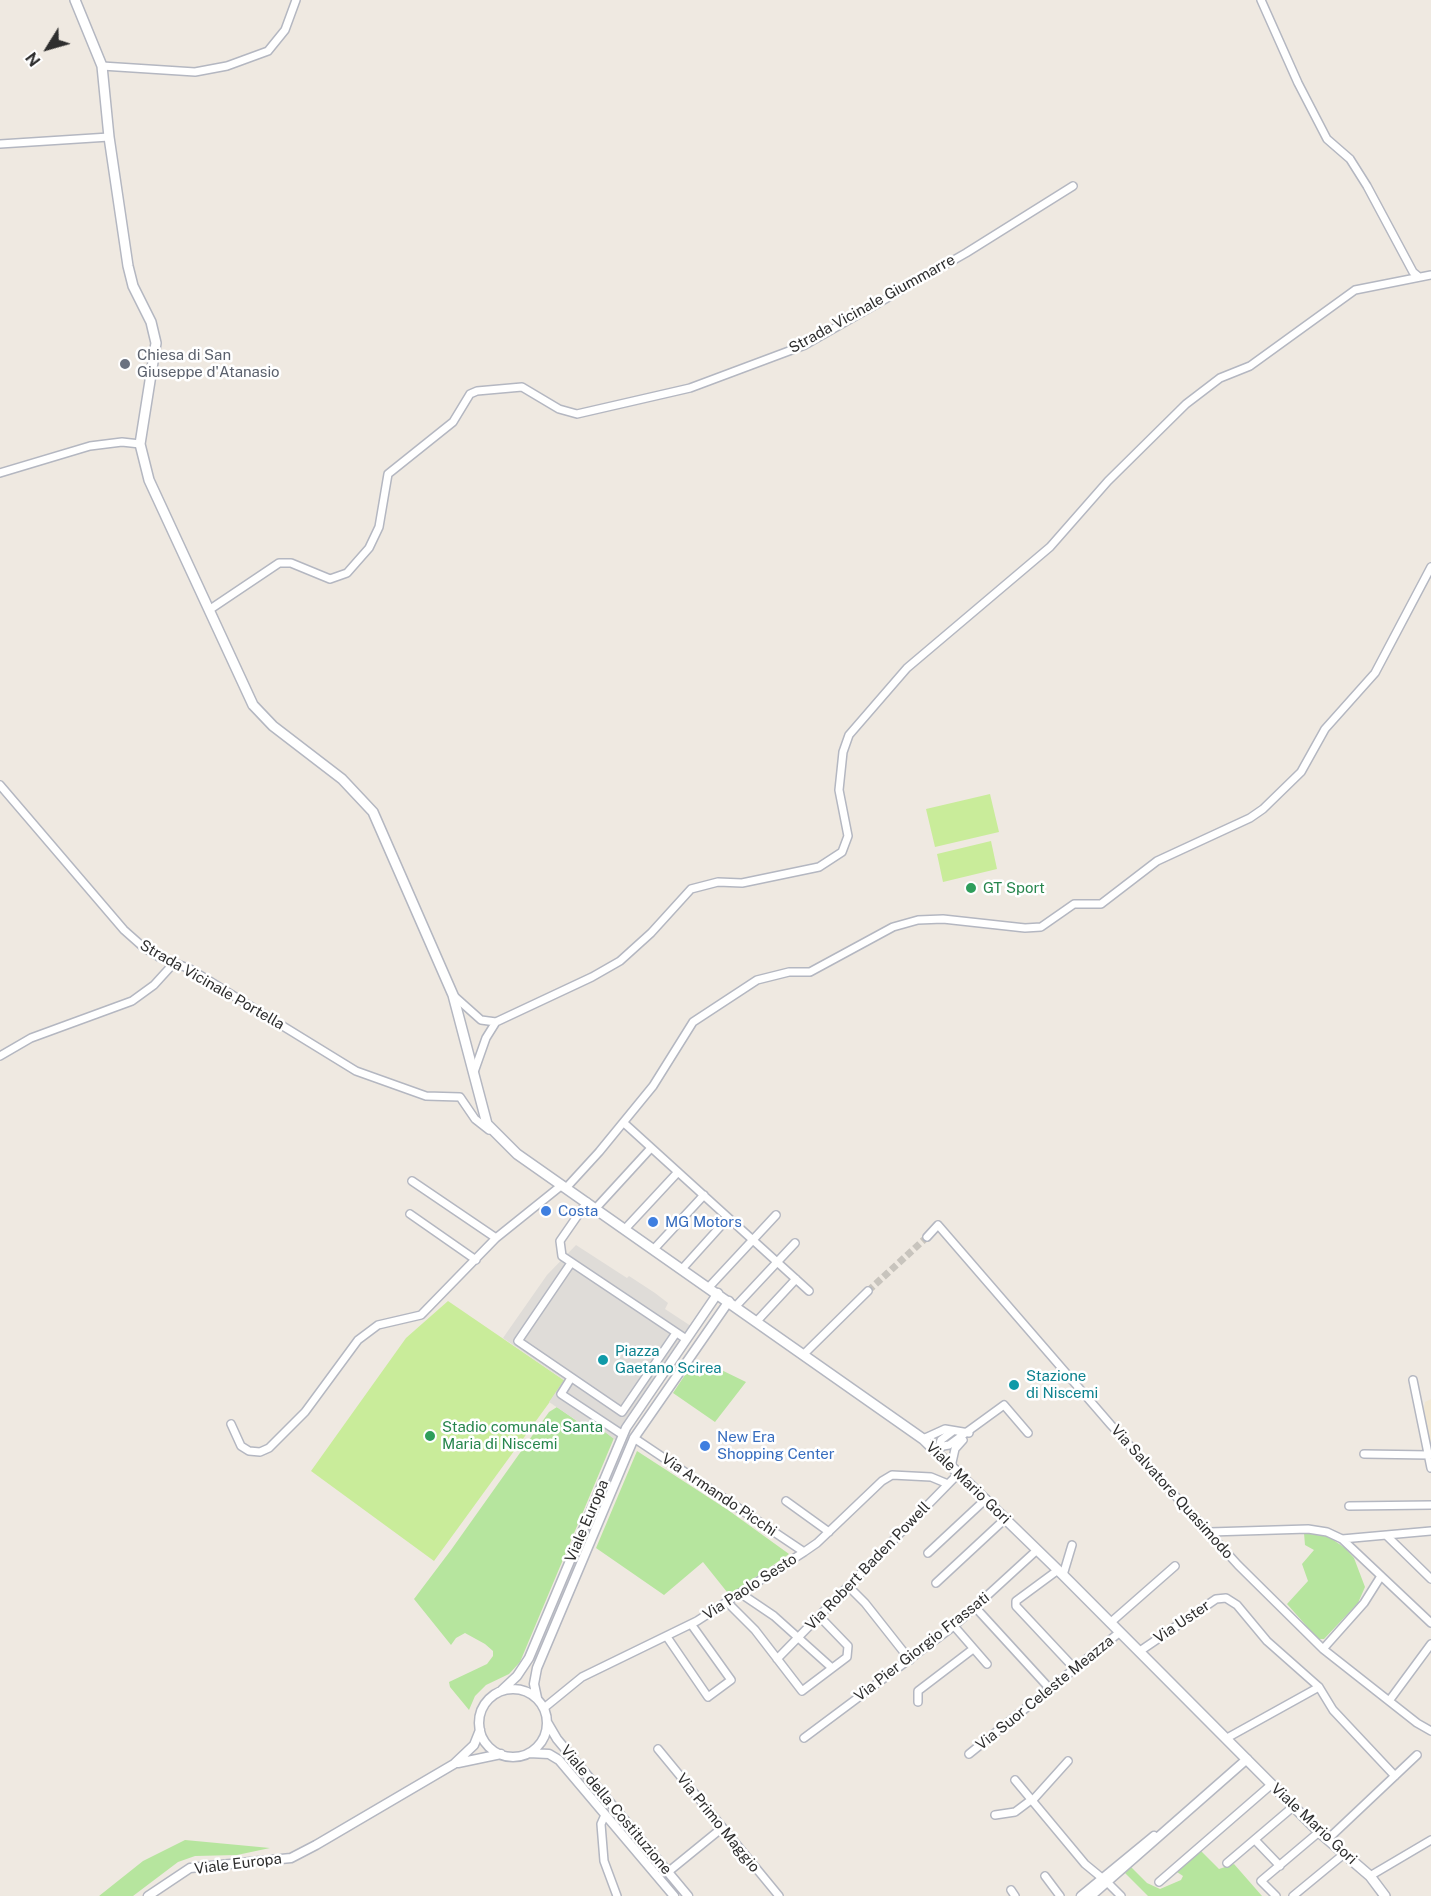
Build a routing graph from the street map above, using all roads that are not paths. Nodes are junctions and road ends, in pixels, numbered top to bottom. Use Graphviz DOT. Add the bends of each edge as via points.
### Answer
graph roads {
  1 [pos="75,0"];
  2 [pos="296,0"];
  3 [pos="1261,0"];
  4 [pos="102,66"];
  5 [pos="109,137"];
  6 [pos="0,144"];
  7 [pos="1073,186"];
  8 [pos="1425,276"];
  9 [pos="1431,283"];
  10 [pos="140,444"];
  11 [pos="0,473"];
  12 [pos="1431,567"];
  13 [pos="209,610"];
  14 [pos="0,785"];
  15 [pos="174,963"];
  16 [pos="453,995"];
  17 [pos="496,1022"];
  18 [pos="0,1056"];
  19 [pos="473,1074"];
  20 [pos="624,1123"];
  21 [pos="496,1136"];
  22 [pos="651,1148"];
  23 [pos="678,1172"];
  24 [pos="412,1181"];
  25 [pos="564,1186"];
  26 [pos="704,1195"];
  27 [pos="587,1203"];
  28 [pos="596,1208"];
  29 [pos="410,1214"];
  30 [pos="776,1215"];
  31 [pos="728,1218"];
  32 [pos="625,1229"];
  33 [pos="927,1237"];
  34 [pos="496,1238"];
  35 [pos="753,1240"];
  36 [pos="795,1243"];
  37 [pos="654,1249"];
  38 [pos="476,1260"];
  39 [pos="777,1262"];
  40 [pos="571,1263"];
  41 [pos="682,1269"];
  42 [pos="796,1280"];
  43 [pos="713,1290"];
  44 [pos="809,1291"];
  45 [pos="868,1291"];
  46 [pos="732,1304"];
  47 [pos="757,1321"];
  48 [pos="676,1333"];
  49 [pos="686,1339"];
  50 [pos="804,1354"];
  51 [pos="571,1378"];
  52 [pos="1413,1380"];
  53 [pos="231,1424"];
  54 [pos="953,1431"];
  55 [pos="969,1433"];
  56 [pos="1028,1433"];
  57 [pos="623,1435"];
  58 [pos="634,1438"];
  59 [pos="923,1438"];
  60 [pos="936,1450"];
  61 [pos="1364,1454"];
  62 [pos="1429,1455"];
  63 [pos="1431,1468"];
  64 [pos="955,1470"];
  65 [pos="948,1484"];
  66 [pos="986,1499"];
  67 [pos="786,1501"];
  68 [pos="1431,1505"];
  69 [pos="1348,1506"];
  70 [pos="1005,1519"];
  71 [pos="1431,1531"];
  72 [pos="829,1532"];
  73 [pos="1210,1532"];
  74 [pos="1387,1536"];
  75 [pos="1342,1539"];
  76 [pos="1072,1545"];
  77 [pos="1037,1550"];
  78 [pos="804,1552"];
  79 [pos="928,1553"];
  80 [pos="1175,1566"];
  81 [pos="1061,1572"];
  82 [pos="1381,1576"];
  83 [pos="1431,1579"];
  84 [pos="936,1583"];
  85 [pos="848,1586"];
  86 [pos="741,1593"];
  87 [pos="727,1602"];
  88 [pos="975,1607"];
  89 [pos="819,1616"];
  90 [pos="1110,1623"];
  91 [pos="1431,1623"];
  92 [pos="691,1624"];
  93 [pos="954,1626"];
  94 [pos="1120,1632"];
  95 [pos="667,1636"];
  96 [pos="798,1638"];
  97 [pos="1431,1644"];
  98 [pos="973,1649"];
  99 [pos="1323,1649"];
  100 [pos="1140,1651"];
  101 [pos="777,1659"];
  102 [pos="910,1660"];
  103 [pos="987,1664"];
  104 [pos="832,1668"];
  105 [pos="1075,1669"];
  106 [pos="1318,1687"];
  107 [pos="502,1690"];
  108 [pos="1051,1690"];
  109 [pos="537,1698"];
  110 [pos="1389,1701"];
  111 [pos="918,1702"];
  112 [pos="544,1708"];
  113 [pos="547,1722"];
  114 [pos="480,1730"];
  115 [pos="1431,1731"];
  116 [pos="804,1738"];
  117 [pos="1227,1738"];
  118 [pos="658,1749"];
  119 [pos="529,1753"];
  120 [pos="501,1754"];
  121 [pos="969,1754"];
  122 [pos="1417,1755"];
  123 [pos="1247,1759"];
  124 [pos="1068,1761"];
  125 [pos="454,1764"];
  126 [pos="1395,1776"];
  127 [pos="1015,1780"];
  128 [pos="1272,1784"];
  129 [pos="1032,1801"];
  130 [pos="1294,1806"];
  131 [pos="605,1815"];
  132 [pos="995,1815"];
  133 [pos="722,1828"];
  134 [pos="1319,1832"];
  135 [pos="1328,1839"];
  136 [pos="1255,1840"];
  137 [pos="1431,1840"];
  138 [pos="1344,1854"];
  139 [pos="1227,1863"];
  140 [pos="1280,1866"];
  141 [pos="669,1872"];
  142 [pos="1045,1876"];
  143 [pos="1370,1876"];
  144 [pos="1105,1880"];
  145 [pos="1159,1882"];
  146 [pos="148,1896"];
  147 [pos="617,1896"];
  148 [pos="674,1896"];
  149 [pos="688,1896"];
  150 [pos="778,1896"];
  151 [pos="1060,1896"];
  152 [pos="1081,1896"];
  153 [pos="1091,1896"];
  154 [pos="1121,1896"];
  155 [pos="1276,1896"];
  156 [pos="1293,1896"];
  157 [pos="1385,1896"];
  1 -- 4 [label="main road"];
  2 -- 4 [label="street" via="285,30 268,51 227,66 195,72"];
  3 -- 8 [label="street" via="1327,139 1350,159 1413,272"];
  4 -- 5 [label="main road"];
  5 -- 6 [label="street"];
  5 -- 10 [label="main road" via="128,266 156,343"];
  7 -- 13 [label="street, Strada Vicinale Giummarre" via="805,345 690,388 577,414 559,410 522,387 470,394 453,422 388,474 380,527 369,548 347,573 330,579 279,562"];
  8 -- 9 [label="street"];
  8 -- 17 [label="street" via="1355,290 1250,366 1220,378 1186,404 1108,481 1050,547 907,668 849,735 839,790 848,836 842,852 819,867 742,883 718,882 691,888 620,961"];
  10 -- 11 [label="street" via="90,446"];
  10 -- 13 [label="main road" via="149,480"];
  12 -- 20 [label="street" via="1375,673 1325,729 1301,772 1257,813 1157,861 1101,904 1074,904 1041,927 918,920 894,927 810,972 789,972 757,980 693,1022 653,1086"];
  13 -- 16 [label="main road" via="253,705 273,726 342,779 373,812"];
  14 -- 15 [label="street, Strada Vicinale Portella" via="124,930 142,946"];
  15 -- 18 [label="street" via="154,985 132,1000 31,1038"];
  15 -- 21 [label="street, Strada Vicinale Portella" via="190,969 356,1071 426,1096 460,1097 474,1119"];
  16 -- 17 [label="street" via="481,1020"];
  16 -- 19 [label="main road"];
  17 -- 19 [label="street"];
  19 -- 21 [label="main road" via="483,1116"];
  20 -- 22 [label="street"];
  20 -- 25 [label="street"];
  21 -- 25 [label="main road, Viale Mario Gori"];
  22 -- 23 [label="street"];
  22 -- 28 [label="street"];
  23 -- 26 [label="street"];
  23 -- 32 [label="street"];
  24 -- 34 [label="street"];
  25 -- 27 [label="main road, Viale Mario Gori"];
  25 -- 34 [label="street"];
  26 -- 31 [label="street"];
  26 -- 37 [label="street"];
  27 -- 28 [label="main road, Viale Mario Gori"];
  27 -- 40 [label="street" via="560,1241 562,1256"];
  28 -- 32 [label="main road, Viale Mario Gori"];
  29 -- 38 [label="street"];
  30 -- 35 [label="street"];
  31 -- 35 [label="street"];
  31 -- 41 [label="street"];
  32 -- 37 [label="main road, Viale Mario Gori"];
  33 -- 73 [label="street, Via Salvatore Quasimodo" via="938,1226"];
  34 -- 38 [label="street"];
  35 -- 39 [label="street"];
  35 -- 43 [label="street"];
  36 -- 39 [label="street"];
  37 -- 41 [label="main road, Viale Mario Gori"];
  38 -- 53 [label="street" via="421,1315 378,1325 358,1340 305,1412 269,1448 260,1452 241,1446"];
  39 -- 42 [label="street"];
  39 -- 46 [label="street"];
  40 -- 48 [label="street"];
  40 -- 51 [label="street" via="518,1341"];
  41 -- 43 [label="main road, Viale Mario Gori"];
  42 -- 44 [label="street"];
  42 -- 47 [label="street"];
  43 -- 46 [label="main road, Viale Mario Gori"];
  43 -- 49 [label="street, Viale Europa"];
  45 -- 50 [label="street"];
  46 -- 47 [label="main road, Viale Mario Gori"];
  46 -- 58 [label="street, Viale Europa"];
  47 -- 50 [label="main road, Viale Mario Gori"];
  48 -- 49 [label="street"];
  48 -- 51 [label="street" via="622,1412"];
  49 -- 57 [label="street, Viale Europa"];
  50 -- 59 [label="main road, Viale Mario Gori"];
  51 -- 57 [label="street" via="561,1394"];
  52 -- 62 [label="street"];
  54 -- 55 [label="street"];
  54 -- 59 [label="street" via="939,1431"];
  54 -- 60 [label="street" via="940,1440"];
  55 -- 56 [label="street" via="1004,1405"];
  55 -- 60 [label="street"];
  55 -- 64 [label="street" via="955,1449"];
  57 -- 107 [label="street, Viale Europa" via="529,1658 518,1676"];
  58 -- 78 [label="street, Via Armando Picchi"];
  58 -- 109 [label="street, Viale Europa" via="537,1668"];
  59 -- 60 [label="main road, Viale Mario Gori"];
  60 -- 64 [label="main road, Viale Mario Gori"];
  61 -- 62 [label="street"];
  62 -- 63 [label="street"];
  64 -- 65 [label="street, Via Robert Baden Powell"];
  64 -- 66 [label="main road, Viale Mario Gori"];
  65 -- 72 [label="street, Via Paolo Sesto" via="931,1477 892,1475"];
  65 -- 85 [label="street, Via Robert Baden Powell"];
  66 -- 70 [label="main road, Viale Mario Gori"];
  66 -- 79 [label="street"];
  67 -- 72 [label="street"];
  68 -- 69 [label="street"];
  70 -- 77 [label="main road, Viale Mario Gori"];
  70 -- 84 [label="street"];
  71 -- 74 [label="street"];
  72 -- 78 [label="street, Via Paolo Sesto"];
  73 -- 75 [label="street" via="1308,1529"];
  73 -- 99 [label="street, Via Salvatore Quasimodo"];
  74 -- 75 [label="street"];
  74 -- 83 [label="street"];
  75 -- 82 [label="street"];
  76 -- 81 [label="street"];
  77 -- 81 [label="main road, Viale Mario Gori"];
  77 -- 88 [label="street, Via Pier Giorgio Frassati"];
  78 -- 86 [label="street, Via Paolo Sesto"];
  80 -- 90 [label="street"];
  81 -- 90 [label="main road, Viale Mario Gori"];
  81 -- 105 [label="street" via="1016,1601 1016,1606"];
  82 -- 91 [label="street"];
  82 -- 99 [label="street" via="1364,1603"];
  85 -- 89 [label="street, Via Robert Baden Powell"];
  85 -- 102 [label="street"];
  86 -- 87 [label="street, Via Paolo Sesto"];
  86 -- 96 [label="street"];
  87 -- 92 [label="street, Via Paolo Sesto"];
  87 -- 101 [label="street"];
  88 -- 93 [label="street, Via Pier Giorgio Frassati"];
  88 -- 108 [label="street"];
  89 -- 96 [label="street, Via Robert Baden Powell"];
  89 -- 104 [label="street" via="848,1647 847,1657"];
  90 -- 94 [label="main road, Viale Mario Gori"];
  92 -- 95 [label="street, Via Paolo Sesto"];
  92 -- 95 [label="street" via="731,1680 708,1697"];
  93 -- 98 [label="street"];
  93 -- 102 [label="street, Via Pier Giorgio Frassati"];
  94 -- 100 [label="main road, Viale Mario Gori"];
  94 -- 105 [label="street, Via Suor Celeste Meazza"];
  95 -- 112 [label="street, Via Paolo Sesto" via="582,1677"];
  96 -- 101 [label="street, Via Robert Baden Powell"];
  96 -- 104 [label="street"];
  97 -- 110 [label="street"];
  98 -- 103 [label="street"];
  98 -- 111 [label="street" via="918,1691"];
  99 -- 110 [label="street, Via Salvatore Quasimodo"];
  100 -- 106 [label="street, Via Uster" via="1216,1599 1226,1598"];
  100 -- 117 [label="main road, Viale Mario Gori"];
  101 -- 104 [label="street" via="802,1691"];
  102 -- 116 [label="street, Via Pier Giorgio Frassati"];
  105 -- 108 [label="street, Via Suor Celeste Meazza"];
  106 -- 117 [label="street"];
  106 -- 126 [label="street" via="1333,1710"];
  107 -- 109 [label="street" via="521,1689"];
  107 -- 114 [label="street" via="486,1702 479,1720"];
  108 -- 121 [label="street, Via Suor Celeste Meazza"];
  109 -- 112 [label="street"];
  110 -- 115 [label="street, Via Salvatore Quasimodo"];
  112 -- 113 [label="street"];
  113 -- 119 [label="street" via="544,1736"];
  113 -- 141 [label="street, Viale della Costituzione"];
  114 -- 120 [label="street" via="485,1742"];
  114 -- 125 [label="street, Viale Europa" via="474,1745"];
  117 -- 123 [label="main road, Viale Mario Gori"];
  118 -- 133 [label="street, Via Primo Maggio"];
  119 -- 120 [label="street"];
  119 -- 131 [label="street, Viale della Costituzione" via="560,1760"];
  120 -- 125 [label="street, Viale Europa"];
  122 -- 126 [label="street"];
  123 -- 128 [label="main road, Viale Mario Gori"];
  123 -- 144 [label="street"];
  124 -- 129 [label="street"];
  125 -- 146 [label="street, Viale Europa" via="291,1858 190,1869"];
  126 -- 135 [label="street"];
  127 -- 129 [label="street"];
  128 -- 130 [label="main road, Viale Mario Gori"];
  128 -- 145 [label="street"];
  129 -- 132 [label="street" via="1015,1812"];
  129 -- 144 [label="street" via="1085,1864"];
  130 -- 134 [label="main road, Viale Mario Gori"];
  130 -- 136 [label="street"];
  131 -- 147 [label="street" via="601,1824 604,1861"];
  131 -- 148 [label="street, Viale della Costituzione"];
  133 -- 141 [label="street"];
  133 -- 150 [label="street, Via Primo Maggio"];
  134 -- 135 [label="main road, Viale Mario Gori"];
  134 -- 140 [label="street"];
  135 -- 138 [label="main road, Viale Mario Gori"];
  136 -- 139 [label="street"];
  136 -- 140 [label="street"];
  137 -- 143 [label="street"];
  138 -- 143 [label="main road, Viale Mario Gori"];
  138 -- 156 [label="street"];
  140 -- 155 [label="street" via="1261,1881"];
  141 -- 149 [label="street, Viale della Costituzione"];
  142 -- 151 [label="street"];
  143 -- 157 [label="main road, Viale Mario Gori"];
  144 -- 152 [label="street"];
  144 -- 153 [label="street"];
  144 -- 154 [label="street"];
}
